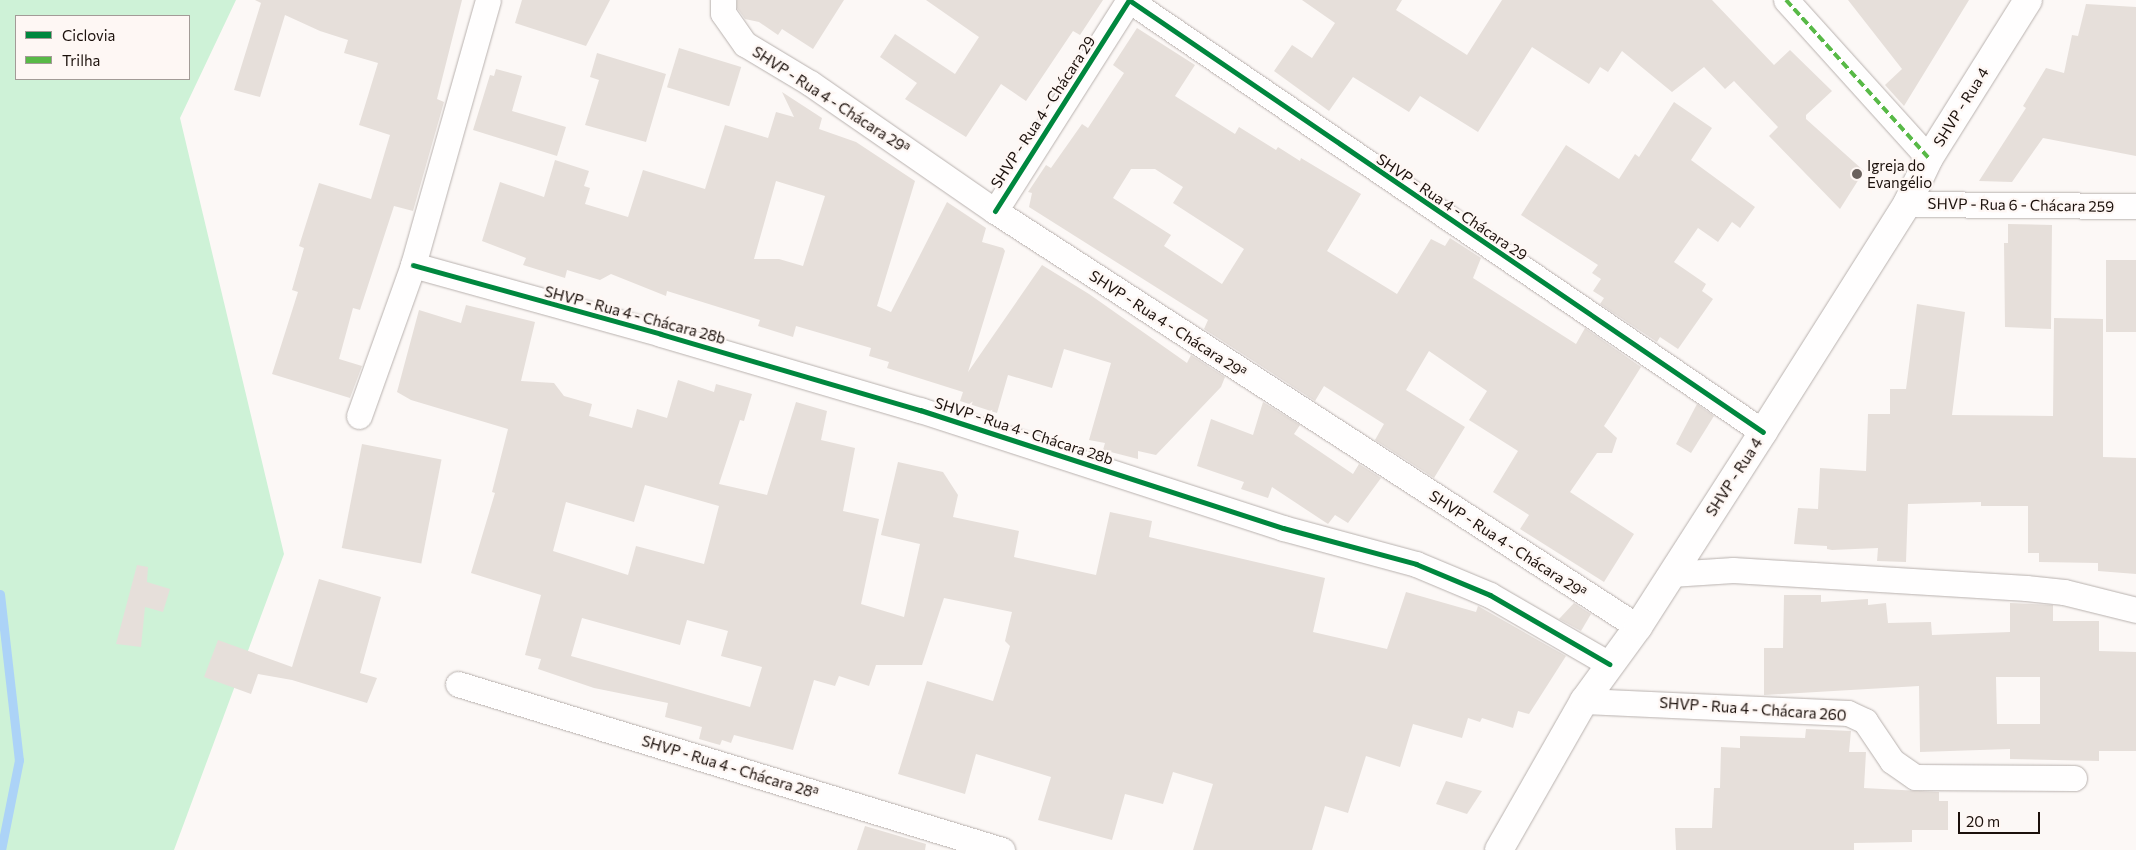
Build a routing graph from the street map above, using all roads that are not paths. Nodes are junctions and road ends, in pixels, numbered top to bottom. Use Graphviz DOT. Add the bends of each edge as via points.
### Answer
graph roads {
  1 [pos="488,0"];
  2 [pos="723,0"];
  3 [pos="1786,0"];
  4 [pos="2028,0"];
  5 [pos="1929,158"];
  6 [pos="1907,204"];
  7 [pos="2136,206"];
  8 [pos="995,211"];
  9 [pos="413,266"];
  10 [pos="359,416"];
  11 [pos="1763,432"];
  12 [pos="1671,574"];
  13 [pos="2136,610"];
  14 [pos="1638,627"];
  15 [pos="1609,664"];
  16 [pos="458,684"];
  17 [pos="1584,701"];
  18 [pos="2074,778"];
  19 [pos="1002,850"];
  20 [pos="1499,850"];
  1 -- 9 [label="street"];
  2 -- 8 [label="street, SHVP - Rua 4 - Chácara 29ª" via="728,22 745,44 810,84"];
  3 -- 5 [label="street"];
  4 -- 5 [label="street, SHVP - Rua 4"];
  5 -- 6 [label="street, SHVP - Rua 4"];
  6 -- 7 [label="street, SHVP - Rua 6 - Chácara 259"];
  6 -- 11 [label="street, SHVP - Rua 4"];
  8 -- 11 [label="street, SHVP - Rua 4 - Chácara 29" via="1129,0"];
  8 -- 14 [label="street, SHVP - Rua 4 - Chácara 29ª"];
  9 -- 10 [label="street"];
  9 -- 15 [label="street, SHVP - Rua 4 - Chácara 28b" via="901,404 1283,528 1416,564 1490,595"];
  11 -- 12 [label="street, SHVP - Rua 4"];
  12 -- 13 [label="street" via="1732,570 2026,588 2064,592"];
  12 -- 14 [label="street, SHVP - Rua 4"];
  14 -- 15 [label="street, SHVP - Rua 4"];
  15 -- 17 [label="street, SHVP - Rua 4"];
  16 -- 19 [label="street, SHVP - Rua 4 - Chácara 28ª"];
  17 -- 18 [label="street, SHVP - Rua 4 - Chácara 260" via="1848,713 1865,721 1892,761 1915,777"];
  17 -- 20 [label="street, SHVP - Rua 4"];
}
